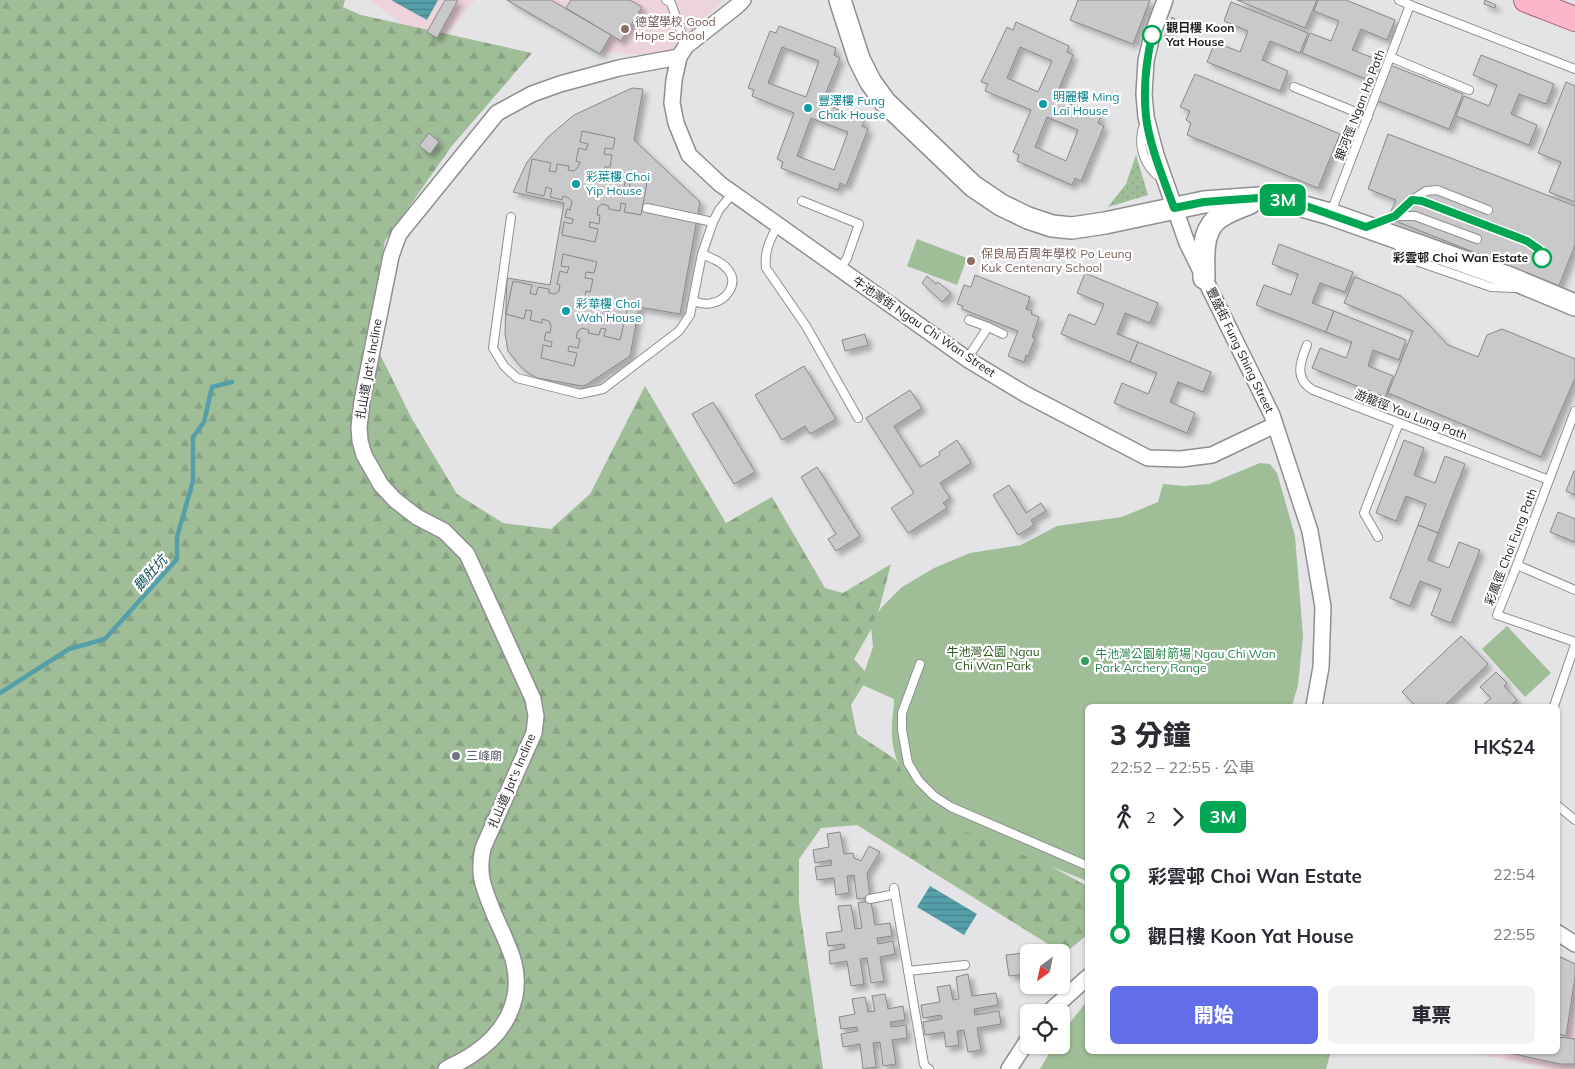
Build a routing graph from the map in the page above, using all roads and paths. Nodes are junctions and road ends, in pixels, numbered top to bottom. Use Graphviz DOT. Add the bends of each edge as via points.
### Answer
graph roads {
  1 [pos="666,0"];
  2 [pos="743,0"];
  3 [pos="840,0"];
  4 [pos="1165,0"];
  5 [pos="1399,0"];
  6 [pos="1526,0"];
  7 [pos="1410,5"];
  8 [pos="1575,19"];
  9 [pos="682,51"];
  10 [pos="1390,57"];
  11 [pos="1575,69"];
  12 [pos="1294,87"];
  13 [pos="1469,90"];
  14 [pos="1368,117"];
  15 [pos="732,194"];
  16 [pos="1259,198"];
  17 [pos="802,201"];
  18 [pos="647,208"];
  19 [pos="1174,208"];
  20 [pos="1488,210"];
  21 [pos="1330,214"];
  22 [pos="511,216"];
  23 [pos="713,222"];
  24 [pos="1483,224"];
  25 [pos="1380,225"];
  26 [pos="778,226"];
  27 [pos="1477,239"];
  28 [pos="702,254"];
  29 [pos="840,269"];
  30 [pos="1204,278"];
  31 [pos="1555,294"];
  32 [pos="693,301"];
  33 [pos="969,320"];
  34 [pos="988,327"];
  35 [pos="1003,334"];
  36 [pos="1307,345"];
  37 [pos="967,359"];
  38 [pos="1575,410"];
  39 [pos="858,418"];
  40 [pos="1398,423"];
  41 [pos="1275,425"];
  42 [pos="1549,480"];
  43 [pos="1378,537"];
  44 [pos="1518,565"];
  45 [pos="1575,590"];
  46 [pos="1575,643"];
  47 [pos="920,664"];
  48 [pos="1314,704"];
  49 [pos="1555,704"];
  50 [pos="1560,808"];
  51 [pos="1575,820"];
  52 [pos="1085,865"];
  53 [pos="870,899"];
  54 [pos="1560,934"];
  55 [pos="1575,944"];
  56 [pos="966,965"];
  57 [pos="908,971"];
  58 [pos="1085,980"];
  59 [pos="1058,1004"];
  60 [pos="1020,1052"];
  61 [pos="446,1069"];
  62 [pos="929,1069"];
  63 [pos="1009,1069"];
  1 -- 9 [label="lane" via="671,3"];
  2 -- 9 [label="street, 扎山道 Jat's Incline"];
  3 -- 19 [label="main road" via="859,59 885,102 973,186 1001,205 1052,226 1072,228"];
  4 -- 19 [label="street, 豐盛街 Fung Shing Street" via="1146,61 1144,94 1146,118"];
  5 -- 7 [label="lane"];
  6 -- 8 [label="main road"];
  7 -- 10 [label="lane, 銀河徑 Ngan Ho Path"];
  7 -- 11 [label="lane"];
  9 -- 15 [label="street, 牛池灣街 Ngau Chi Wan Street" via="672,103 676,123 689,155"];
  9 -- 61 [label="street, 扎山道 Jat's Incline" via="560,84 532,94 497,113 399,234 391,256 362,400 359,427 364,455 381,485 395,500 417,517 444,531 468,554 533,699 536,716 534,733 483,848 480,865 482,885 514,963 514,1004 489,1042"];
  10 -- 13 [label="lane"];
  10 -- 14 [label="lane, 銀河徑 Ngan Ho Path"];
  12 -- 14 [label="lane"];
  14 -- 21 [label="lane, 銀河徑 Ngan Ho Path"];
  15 -- 23 [label="lane"];
  15 -- 26 [label="street, 牛池灣街 Ngau Chi Wan Street"];
  16 -- 19 [label="main road"];
  16 -- 21 [label="main road" via="1280,200"];
  16 -- 30 [label="main road" via="1223,216 1209,229 1204,248"];
  17 -- 29 [label="lane" via="859,224"];
  18 -- 23 [label="lane"];
  19 -- 30 [label="street, 豐盛街 Fung Shing Street"];
  20 -- 24 [label="lane" via="1436,190 1426,191 1412,200"];
  21 -- 25 [label="main road"];
  22 -- 32 [label="lane" via="493,348 504,366 517,378 580,394 603,389 679,331 690,315"];
  23 -- 28 [label="lane"];
  25 -- 27 [label="lane" via="1406,215 1415,216"];
  25 -- 31 [label="main road"];
  26 -- 29 [label="street, 牛池灣街 Ngau Chi Wan Street"];
  26 -- 39 [label="lane" via="767,247 766,268 806,326"];
  28 -- 32 [label="lane"];
  28 -- 32 [label="lane" via="724,265 732,276 733,284 719,301 704,304"];
  29 -- 37 [label="street, 牛池灣街 Ngau Chi Wan Street"];
  30 -- 41 [label="street, 豐盛街 Fung Shing Street"];
  33 -- 34 [label="lane"];
  34 -- 35 [label="lane"];
  34 -- 37 [label="lane"];
  36 -- 40 [label="lane, 游龍徑 Yau Lung Path" via="1299,371 1310,388"];
  37 -- 41 [label="street, 牛池灣街 Ngau Chi Wan Street" via="1025,394 1148,458 1212,455"];
  38 -- 42 [label="lane, 彩鳳徑 Choi Fung Path"];
  40 -- 42 [label="lane, 游龍徑 Yau Lung Path"];
  40 -- 43 [label="lane" via="1364,513"];
  41 -- 48 [label="street, 豐盛街 Fung Shing Street" via="1310,531 1324,607 1321,667"];
  42 -- 44 [label="lane, 彩鳳徑 Choi Fung Path"];
  44 -- 45 [label="lane"];
  44 -- 46 [label="lane, 彩鳳徑 Choi Fung Path" via="1497,615"];
  46 -- 49 [label="lane, 彩鳳徑 Choi Fung Path"];
  47 -- 52 [label="lane" via="902,713 908,763 919,782 951,807"];
  50 -- 51 [label="lane"];
  53 -- 57 [label="lane" via="895,891"];
  54 -- 55 [label="street"];
  56 -- 57 [label="lane"];
  57 -- 62 [label="lane" via="924,1064"];
  58 -- 59 [label="street"];
  60 -- 63 [label="street"];
}
